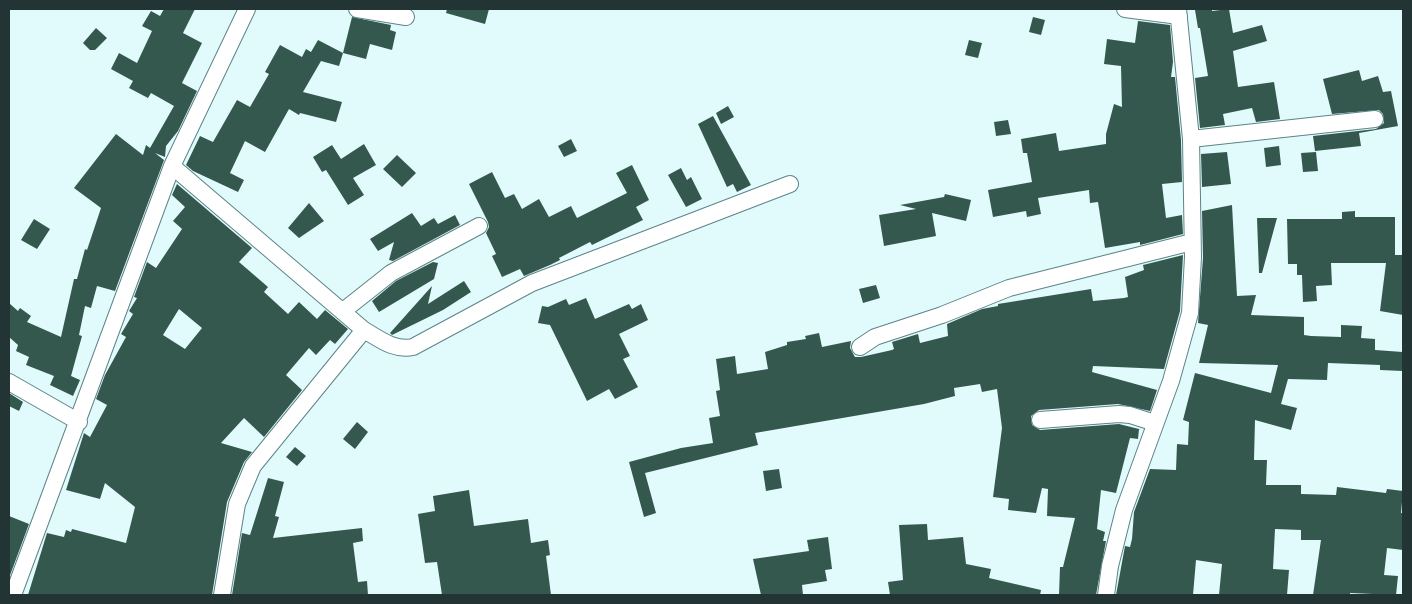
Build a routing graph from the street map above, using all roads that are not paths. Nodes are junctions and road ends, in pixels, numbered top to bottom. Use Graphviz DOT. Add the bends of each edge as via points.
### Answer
graph roads {
  1 [pos="247,9"];
  2 [pos="357,9"];
  3 [pos="1125,9"];
  4 [pos="1178,12"];
  5 [pos="406,17"];
  6 [pos="1375,119"];
  7 [pos="1191,139"];
  8 [pos="172,166"];
  9 [pos="790,184"];
  10 [pos="479,226"];
  11 [pos="1192,242"];
  12 [pos="343,311"];
  13 [pos="364,330"];
  14 [pos="860,347"];
  15 [pos="9,382"];
  16 [pos="1040,420"];
  17 [pos="79,422"];
  18 [pos="1155,423"];
  19 [pos="14,595"];
  20 [pos="222,595"];
  21 [pos="1106,595"];
  1 -- 8 [label="street"];
  2 -- 5 [label="street"];
  3 -- 4 [label="street"];
  4 -- 7 [label="street"];
  6 -- 7 [label="street"];
  7 -- 11 [label="street"];
  8 -- 12 [label="street"];
  8 -- 17 [label="street"];
  9 -- 13 [label="street" via="532,283 413,348 403,350 394,347"];
  10 -- 12 [label="street" via="391,273"];
  11 -- 14 [label="street" via="1009,288 875,337"];
  11 -- 18 [label="street" via="1192,285 1186,332 1172,381"];
  12 -- 13 [label="street"];
  13 -- 20 [label="street" via="253,466 237,504"];
  15 -- 17 [label="street"];
  16 -- 18 [label="street" via="1119,414"];
  17 -- 19 [label="street"];
  18 -- 21 [label="street" via="1124,510"];
}
